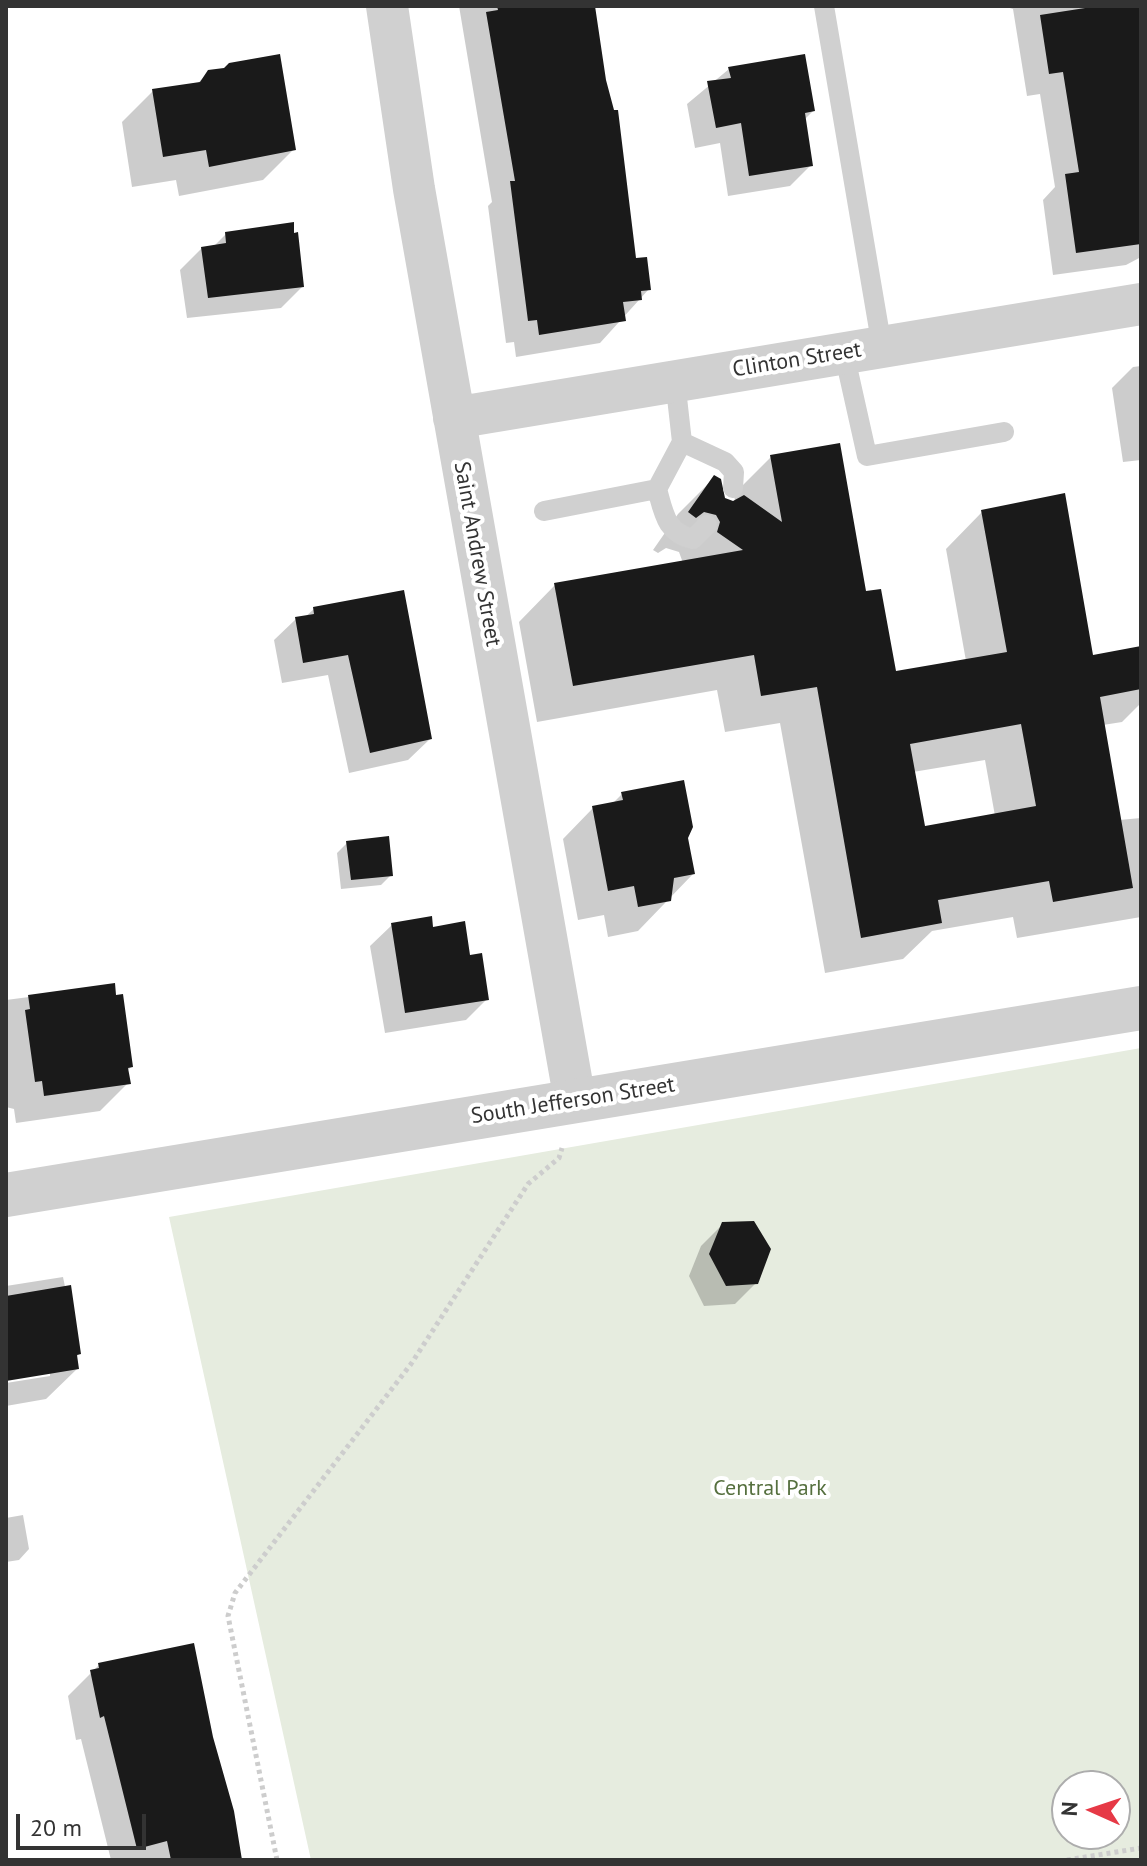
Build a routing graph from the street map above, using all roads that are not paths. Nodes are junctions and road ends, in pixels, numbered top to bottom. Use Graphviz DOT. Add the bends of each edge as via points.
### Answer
graph roads {
  1 [pos="387,6"];
  2 [pos="824,6"];
  3 [pos="1141,304"];
  4 [pos="863,350"];
  5 [pos="675,380"];
  6 [pos="454,418"];
  7 [pos="1004,432"];
  8 [pos="682,442"];
  9 [pos="733,488"];
  10 [pos="657,489"];
  11 [pos="544,511"];
  12 [pos="707,525"];
  13 [pos="1141,1008"];
  14 [pos="575,1101"];
  15 [pos="6,1195"];
  1 -- 6 [label="street, Saint Andrew Street"];
  2 -- 4 [label="lane"];
  3 -- 4 [label="street, Clinton Street"];
  4 -- 5 [label="street, Clinton Street"];
  4 -- 7 [label="lane" via="867,456"];
  5 -- 6 [label="street, Clinton Street"];
  5 -- 8 [label="lane"];
  6 -- 14 [label="street, Saint Andrew Street"];
  8 -- 9 [label="lane" via="725,462 734,472"];
  8 -- 10 [label="lane"];
  10 -- 11 [label="lane"];
  10 -- 12 [label="lane" via="667,525 678,536 693,539"];
  13 -- 14 [label="street, South Jefferson Street"];
  14 -- 15 [label="street, South Jefferson Street"];
}
